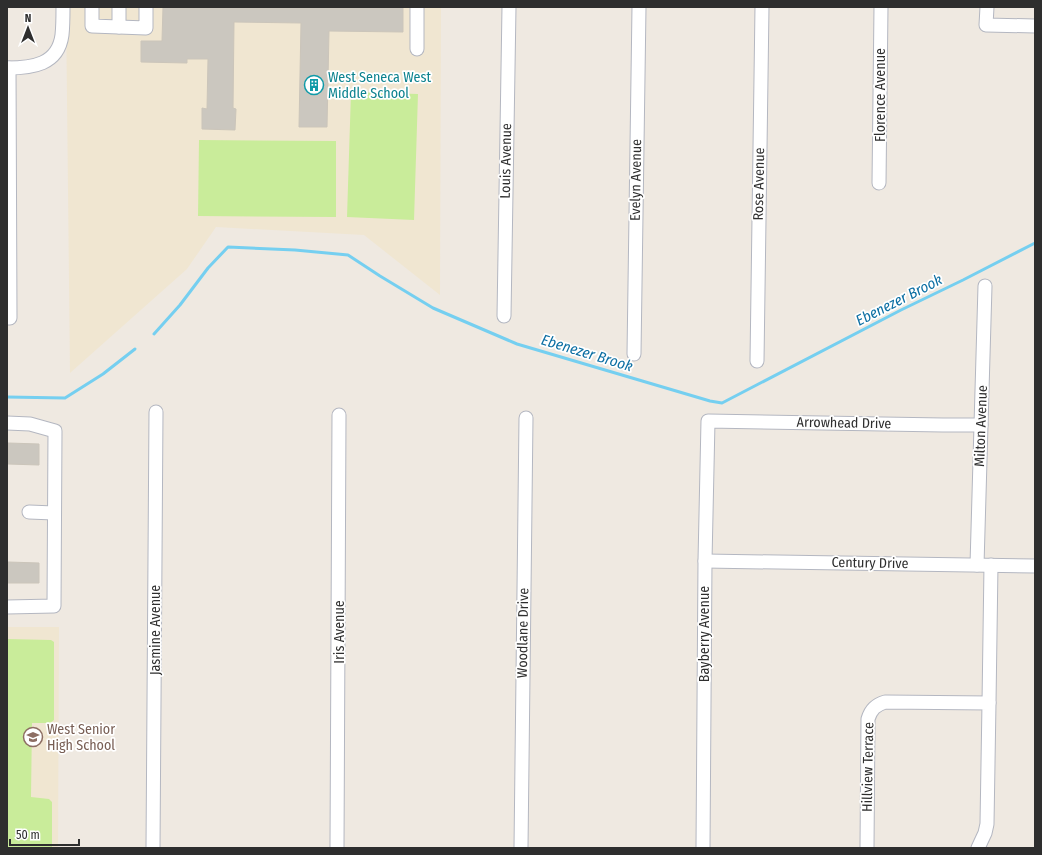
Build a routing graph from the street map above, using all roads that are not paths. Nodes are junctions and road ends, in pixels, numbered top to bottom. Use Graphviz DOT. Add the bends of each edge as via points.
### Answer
graph roads {
  1 [pos="63,7"];
  2 [pos="92,7"];
  3 [pos="119,7"];
  4 [pos="146,7"];
  5 [pos="417,7"];
  6 [pos="509,7"];
  7 [pos="639,7"];
  8 [pos="762,7"];
  9 [pos="881,7"];
  10 [pos="987,7"];
  11 [pos="1035,26"];
  12 [pos="119,27"];
  13 [pos="417,49"];
  14 [pos="8,68"];
  15 [pos="879,183"];
  16 [pos="8,192"];
  17 [pos="985,286"];
  18 [pos="504,316"];
  19 [pos="7,318"];
  20 [pos="634,354"];
  21 [pos="757,361"];
  22 [pos="156,412"];
  23 [pos="339,415"];
  24 [pos="526,418"];
  25 [pos="708,421"];
  26 [pos="7,423"];
  27 [pos="981,425"];
  28 [pos="29,512"];
  29 [pos="54,513"];
  30 [pos="705,561"];
  31 [pos="977,565"];
  32 [pos="991,565"];
  33 [pos="1035,566"];
  34 [pos="7,607"];
  35 [pos="989,703"];
  36 [pos="153,848"];
  37 [pos="337,848"];
  38 [pos="520,848"];
  39 [pos="703,848"];
  40 [pos="867,848"];
  41 [pos="978,848"];
  1 -- 14 [label="street" via="62,36 54,55 28,68"];
  2 -- 12 [label="street" via="92,26"];
  3 -- 12 [label="street"];
  4 -- 12 [label="street" via="146,28"];
  5 -- 13 [label="street"];
  6 -- 18 [label="street, Louis Avenue"];
  7 -- 20 [label="street, Evelyn Avenue"];
  8 -- 21 [label="street, Rose Avenue"];
  9 -- 15 [label="street, Florence Avenue"];
  10 -- 11 [label="street" via="986,25"];
  14 -- 16 [label="street"];
  16 -- 19 [label="street" via="10,318"];
  17 -- 27 [label="street, Milton Avenue"];
  22 -- 36 [label="street, Jasmine Avenue"];
  23 -- 37 [label="street, Iris Avenue"];
  24 -- 38 [label="street, Woodlane Drive"];
  25 -- 27 [label="street, Arrowhead Drive"];
  25 -- 30 [label="street, Bayberry Avenue"];
  26 -- 29 [label="street" via="30,424 55,431"];
  27 -- 31 [label="street, Milton Avenue"];
  28 -- 29 [label="street"];
  29 -- 34 [label="street" via="54,606"];
  30 -- 31 [label="street, Century Drive"];
  30 -- 39 [label="street, Bayberry Avenue"];
  31 -- 32 [label="street, Century Drive"];
  32 -- 33 [label="street, Century Drive"];
  32 -- 35 [label="street"];
  35 -- 40 [label="street, Hillview Terrace" via="885,702 874,708 868,719"];
  35 -- 41 [label="street" via="987,824"];
}
